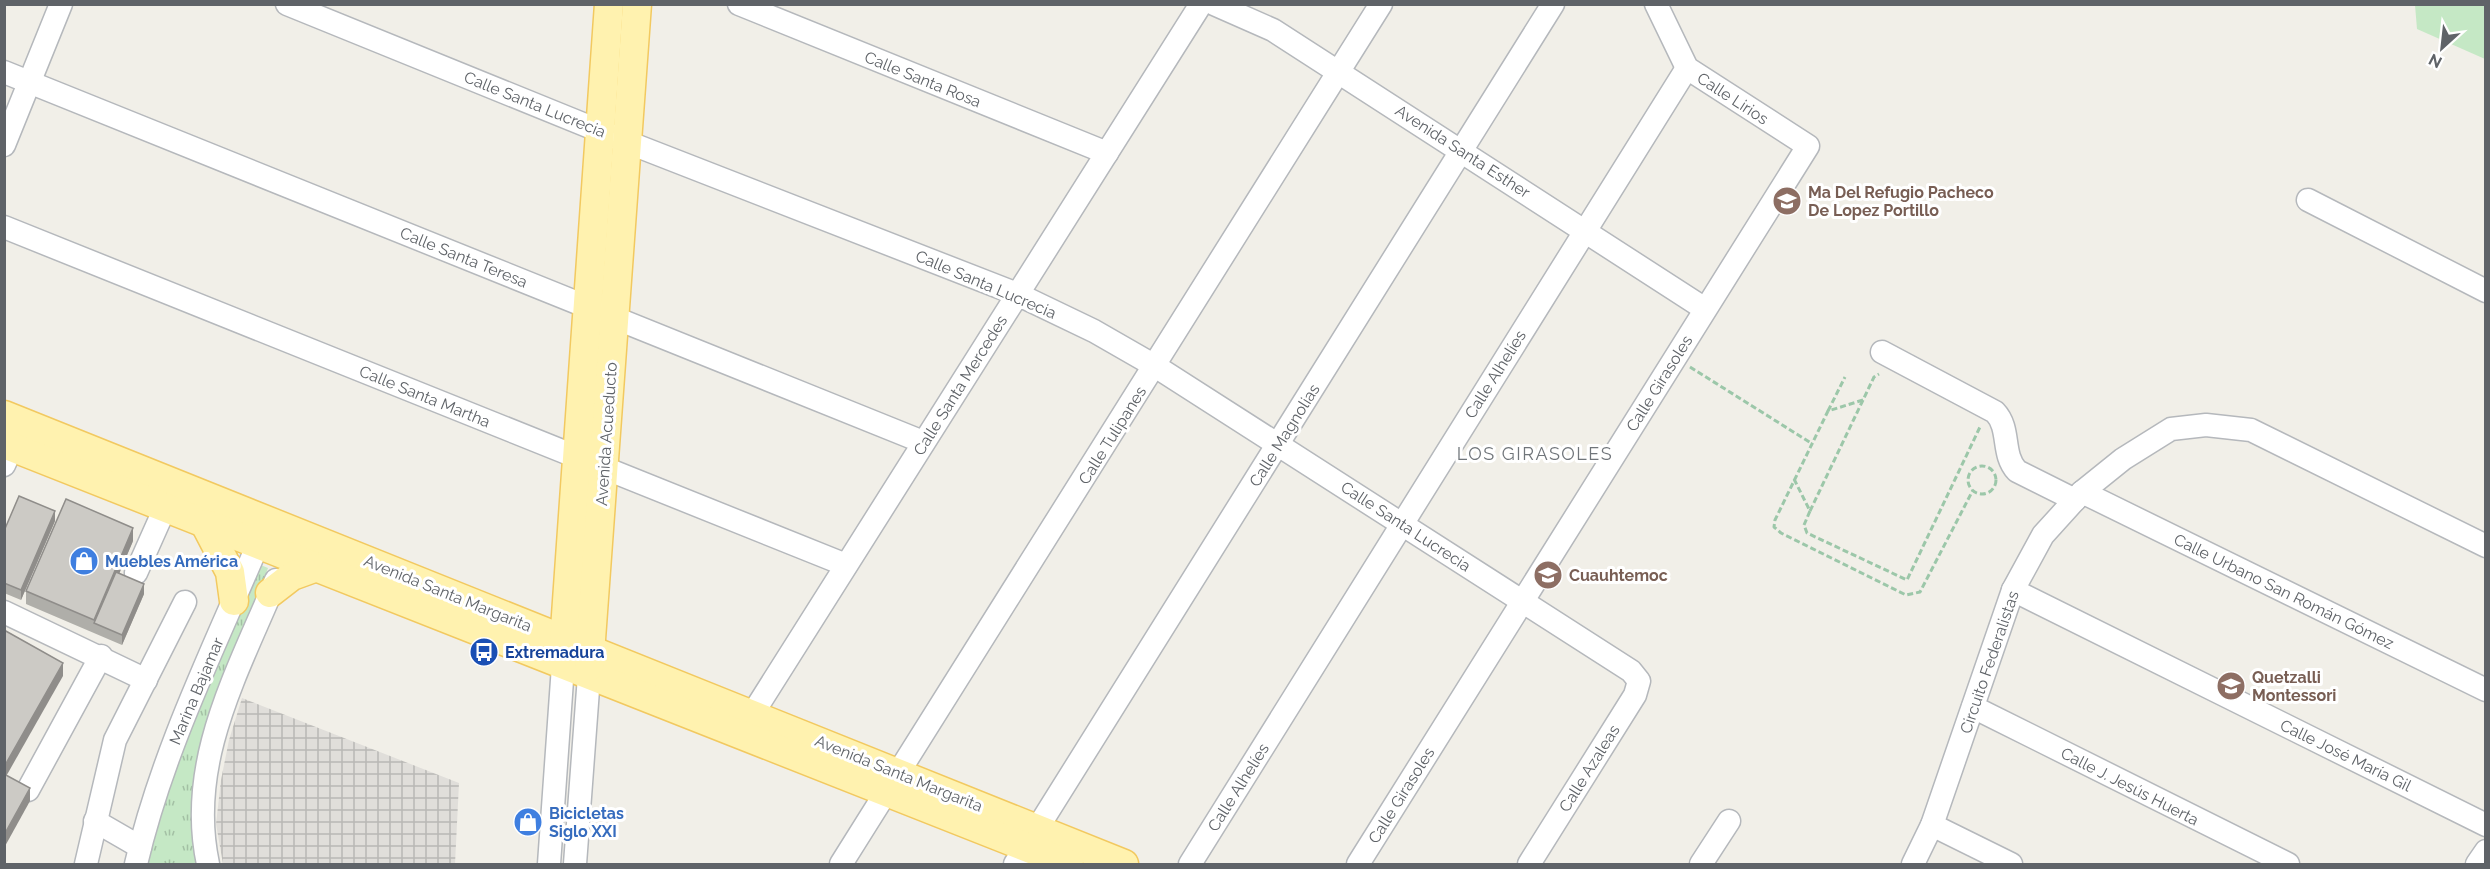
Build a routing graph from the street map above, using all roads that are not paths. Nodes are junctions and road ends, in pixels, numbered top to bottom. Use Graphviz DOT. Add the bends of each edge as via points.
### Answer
graph roads {
  1 [pos="61,4"];
  2 [pos="287,4"];
  3 [pos="609,4"];
  4 [pos="637,4"];
  5 [pos="739,4"];
  6 [pos="1200,4"];
  7 [pos="1214,4"];
  8 [pos="1381,4"];
  9 [pos="1553,4"];
  10 [pos="1656,4"];
  11 [pos="1688,68"];
  12 [pos="4,72"];
  13 [pos="1340,73"];
  14 [pos="30,82"];
  15 [pos="600,131"];
  16 [pos="627,142"];
  17 [pos="4,145"];
  18 [pos="1808,146"];
  19 [pos="1462,151"];
  20 [pos="1107,153"];
  21 [pos="2308,200"];
  22 [pos="4,227"];
  23 [pos="1585,229"];
  24 [pos="2486,291"];
  25 [pos="1017,294"];
  26 [pos="588,307"];
  27 [pos="1705,309"];
  28 [pos="614,318"];
  29 [pos="1882,364"];
  30 [pos="1155,366"];
  31 [pos="4,415"];
  32 [pos="923,442"];
  33 [pos="1278,444"];
  34 [pos="7,452"];
  35 [pos="577,458"];
  36 [pos="604,468"];
  37 [pos="2078,496"];
  38 [pos="165,508"];
  39 [pos="1402,523"];
  40 [pos="205,524"];
  41 [pos="263,533"];
  42 [pos="290,544"];
  43 [pos="2486,546"];
  44 [pos="846,565"];
  45 [pos="314,568"];
  46 [pos="136,573"];
  47 [pos="2013,590"];
  48 [pos="270,593"];
  49 [pos="234,600"];
  50 [pos="1523,600"];
  51 [pos="186,602"];
  52 [pos="4,612"];
  53 [pos="101,657"];
  54 [pos="577,658"];
  55 [pos="1631,671"];
  56 [pos="146,680"];
  57 [pos="2486,690"];
  58 [pos="1973,707"];
  59 [pos="746,725"];
  60 [pos="892,782"];
  61 [pos="28,790"];
  62 [pos="95,821"];
  63 [pos="1729,821"];
  64 [pos="1932,825"];
  65 [pos="2486,825"];
  66 [pos="140,847"];
  67 [pos="1026,847"];
  68 [pos="2486,851"];
  69 [pos="86,864"];
  70 [pos="208,864"];
  71 [pos="549,864"];
  72 [pos="575,864"];
  73 [pos="841,864"];
  74 [pos="1069,864"];
  75 [pos="1124,864"];
  76 [pos="1190,864"];
  77 [pos="1358,864"];
  78 [pos="1529,864"];
  79 [pos="1701,864"];
  80 [pos="1913,864"];
  81 [pos="2011,864"];
  82 [pos="2288,864"];
  83 [pos="2477,864"];
  1 -- 14 [label="street"];
  2 -- 15 [label="street, Calle Santa Lucrecia"];
  3 -- 15 [label="main road, Avenida Acueducto"];
  4 -- 16 [label="main road, Avenida Acueducto"];
  5 -- 20 [label="street, Calle Santa Rosa"];
  6 -- 20 [label="street, Calle Santa Mercedes"];
  7 -- 13 [label="street, Avenida Santa Esther" via="1273,30"];
  8 -- 13 [label="street, Calle Tulipanes"];
  9 -- 19 [label="street, Calle Magnolias"];
  10 -- 11 [label="street, Calle Lirios"];
  11 -- 18 [label="street, Calle Lirios"];
  11 -- 23 [label="street, Calle Alhelíes"];
  12 -- 14 [label="street, Calle Santa Teresa"];
  13 -- 19 [label="street, Avenida Santa Esther"];
  13 -- 30 [label="street, Calle Tulipanes"];
  14 -- 17 [label="street"];
  14 -- 26 [label="street, Calle Santa Teresa"];
  15 -- 16 [label="street, Calle Santa Lucrecia"];
  15 -- 26 [label="main road, Avenida Acueducto"];
  16 -- 25 [label="street, Calle Santa Lucrecia"];
  16 -- 28 [label="main road, Avenida Acueducto"];
  18 -- 27 [label="street, Calle Girasoles"];
  19 -- 23 [label="street, Avenida Santa Esther"];
  19 -- 33 [label="street, Calle Magnolias"];
  20 -- 25 [label="street, Calle Santa Mercedes"];
  21 -- 24 [label="street"];
  22 -- 35 [label="street, Calle Santa Martha"];
  23 -- 27 [label="street, Avenida Santa Esther"];
  23 -- 39 [label="street, Calle Alhelíes"];
  25 -- 30 [label="street, Calle Santa Lucrecia"];
  25 -- 32 [label="street, Calle Santa Mercedes"];
  26 -- 28 [label="street, Calle Santa Teresa"];
  26 -- 35 [label="main road, Avenida Acueducto"];
  27 -- 50 [label="street, Calle Girasoles"];
  28 -- 32 [label="street, Calle Santa Teresa"];
  28 -- 36 [label="main road, Avenida Acueducto"];
  29 -- 37 [label="street, Calle Urbano San Román Gómez" via="1995,412 2004,424 2012,465 2017,471"];
  30 -- 33 [label="street, Calle Santa Lucrecia"];
  30 -- 60 [label="street, Calle Tulipanes"];
  31 -- 41 [label="main road, Avenida Santa Margarita"];
  32 -- 44 [label="street, Calle Santa Mercedes"];
  33 -- 39 [label="street, Calle Santa Lucrecia"];
  33 -- 67 [label="street, Calle Magnolias"];
  34 -- 38 [label="main road, Avenida Santa Margarita"];
  35 -- 36 [label="street, Calle Santa Martha"];
  35 -- 54 [label="main road, Avenida Acueducto"];
  36 -- 44 [label="street, Calle Santa Martha"];
  36 -- 54 [label="main road, Avenida Acueducto"];
  37 -- 43 [label="street, Circuito Federalistas" via="2123,459 2170,429 2206,425 2251,430"];
  37 -- 47 [label="street, Circuito Federalistas" via="2043,535"];
  37 -- 57 [label="street, Calle Urbano San Román Gómez"];
  38 -- 40 [label="main road, Avenida Santa Margarita"];
  38 -- 46 [label="street"];
  39 -- 50 [label="street, Calle Santa Lucrecia"];
  39 -- 76 [label="street, Calle Alhelíes"];
  40 -- 41 [label="main road, Avenida Santa Margarita"];
  40 -- 49 [label="main road" via="230,572"];
  41 -- 42 [label="main road, Avenida Santa Margarita"];
  41 -- 49 [label="street, Marina Bajamar"];
  42 -- 45 [label="main road, Avenida Santa Margarita"];
  42 -- 48 [label="street, Marina Bajamar"];
  42 -- 54 [label="main road, Avenida Santa Margarita"];
  44 -- 59 [label="street, Calle Santa Mercedes"];
  45 -- 48 [label="main road" via="292,576"];
  45 -- 54 [label="main road, Avenida Santa Margarita"];
  47 -- 58 [label="street, Circuito Federalistas"];
  47 -- 65 [label="street, Calle José María Gil"];
  48 -- 70 [label="street, Marina Bajamar" via="207,754 202,807"];
  49 -- 66 [label="street, Marina Bajamar" via="177,732"];
  50 -- 55 [label="street, Calle Santa Lucrecia"];
  50 -- 77 [label="street, Calle Girasoles"];
  51 -- 56 [label="street"];
  52 -- 53 [label="street"];
  53 -- 56 [label="street"];
  53 -- 61 [label="street"];
  54 -- 59 [label="main road, Avenida Santa Margarita"];
  54 -- 71 [label="street, Avenida Acueducto"];
  54 -- 72 [label="street, Avenida Acueducto"];
  55 -- 78 [label="street, Calle Azaleas" via="1639,681 1635,695"];
  56 -- 62 [label="street" via="114,740"];
  58 -- 64 [label="street, Circuito Federalistas"];
  58 -- 82 [label="street, Calle J. Jesús Huerta"];
  59 -- 60 [label="main road, Avenida Santa Margarita"];
  60 -- 67 [label="main road, Avenida Santa Margarita"];
  60 -- 73 [label="street, Calle Tulipanes"];
  62 -- 66 [label="street" via="129,829"];
  62 -- 69 [label="street"];
  63 -- 79 [label="street"];
  64 -- 80 [label="street, Circuito Federalistas"];
  64 -- 81 [label="street"];
  67 -- 74 [label="main road, Avenida Santa Margarita"];
  67 -- 75 [label="main road, Avenida Santa Margarita"];
  68 -- 83 [label="street"];
}
